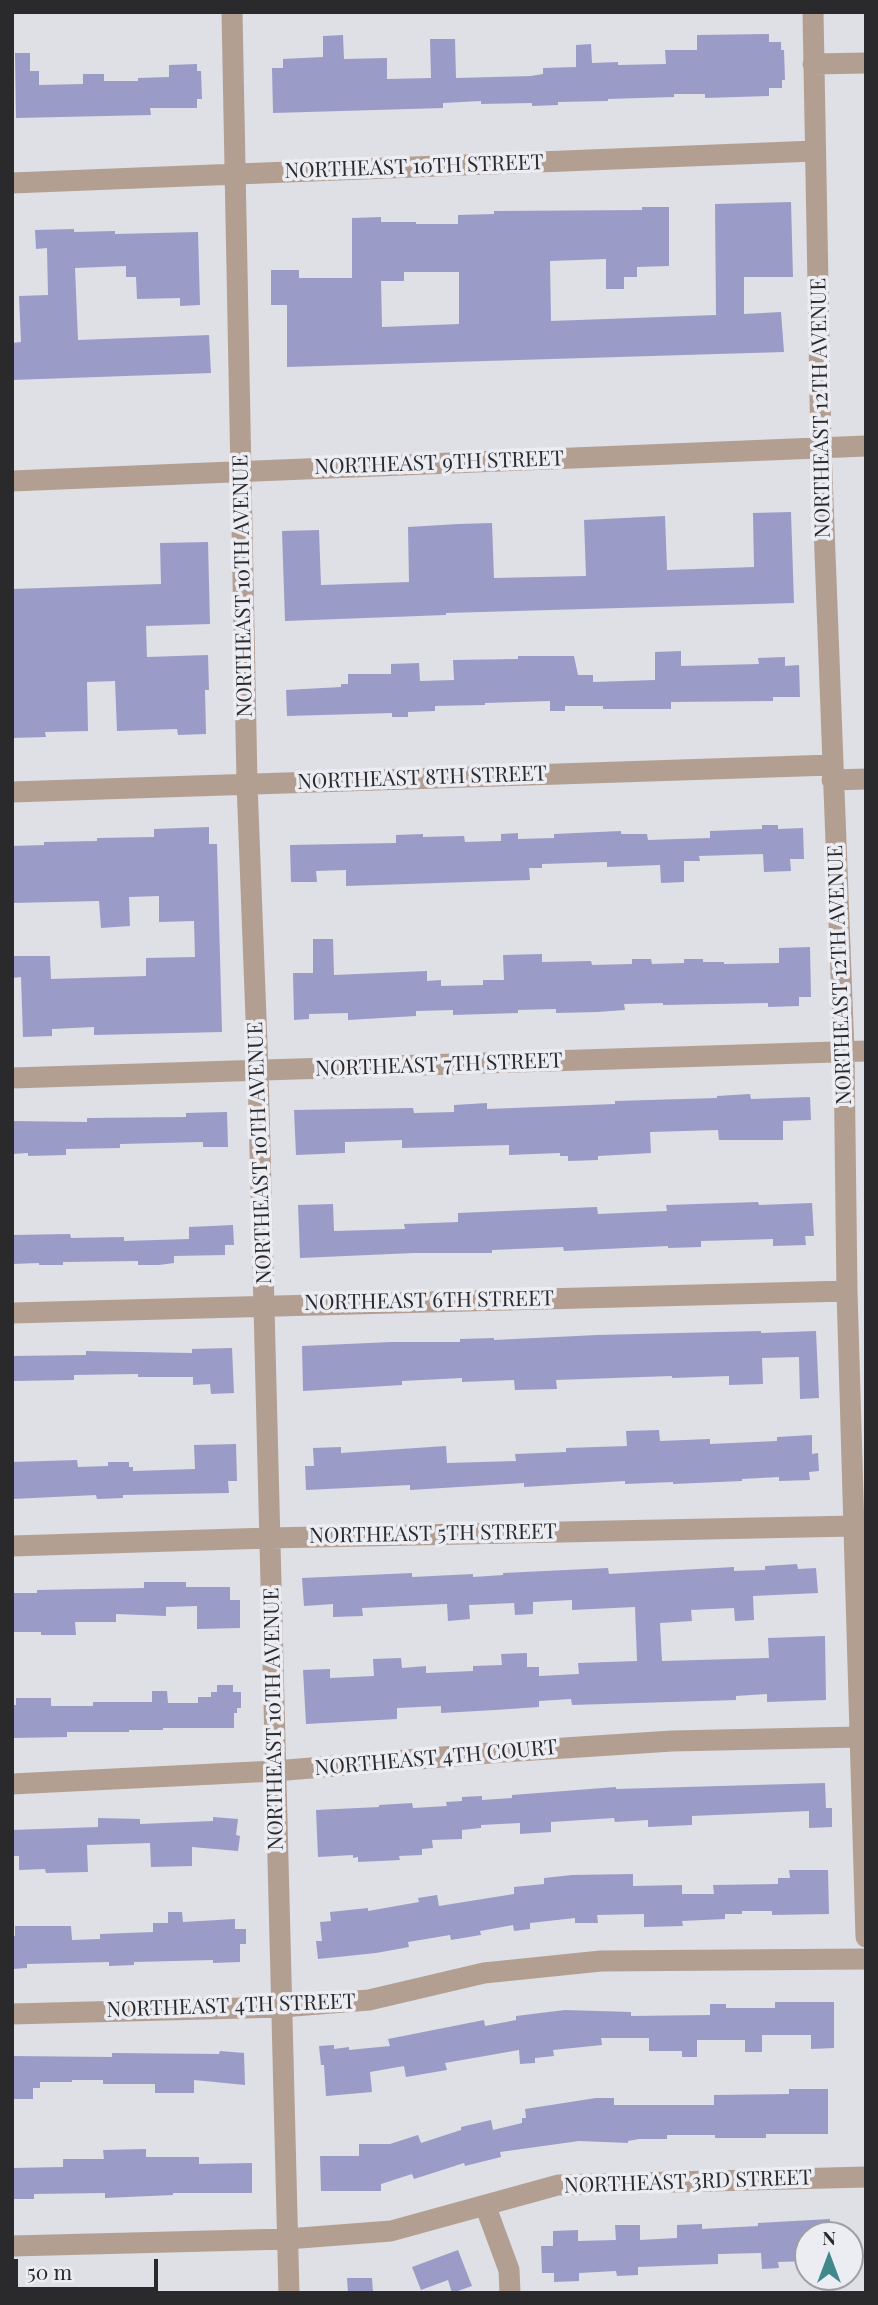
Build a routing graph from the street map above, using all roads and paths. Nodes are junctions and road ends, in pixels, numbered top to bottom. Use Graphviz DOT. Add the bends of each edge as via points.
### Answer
graph roads {
  1 [pos="232,12"];
  2 [pos="813,12"];
  3 [pos="866,62"];
  4 [pos="813,64"];
  5 [pos="815,151"];
  6 [pos="234,174"];
  7 [pos="12,183"];
  8 [pos="866,446"];
  9 [pos="821,448"];
  10 [pos="241,472"];
  11 [pos="12,481"];
  12 [pos="832,773"];
  13 [pos="866,779"];
  14 [pos="247,783"];
  15 [pos="12,792"];
  16 [pos="866,1051"];
  17 [pos="844,1052"];
  18 [pos="258,1070"];
  19 [pos="12,1078"];
  20 [pos="847,1291"];
  21 [pos="264,1305"];
  22 [pos="12,1312"];
  23 [pos="854,1525"];
  24 [pos="270,1538"];
  25 [pos="12,1546"];
  26 [pos="862,1665"];
  27 [pos="860,1737"];
  28 [pos="275,1772"];
  29 [pos="12,1784"];
  30 [pos="865,1902"];
  31 [pos="866,1937"];
  32 [pos="866,1959"];
  33 [pos="282,2007"];
  34 [pos="12,2014"];
  35 [pos="866,2177"];
  36 [pos="485,2204"];
  37 [pos="287,2239"];
  38 [pos="12,2246"];
  39 [pos="289,2293"];
  40 [pos="510,2293"];
  1 -- 6 [label="street, NORTHEAST 10TH AVENUE"];
  2 -- 4 [label="street, NORTHEAST 12TH AVENUE"];
  3 -- 4 [label="street"];
  4 -- 5 [label="street, NORTHEAST 12TH AVENUE"];
  5 -- 6 [label="street, NORTHEAST 10TH STREET"];
  5 -- 9 [label="street, NORTHEAST 12TH AVENUE"];
  6 -- 7 [label="street, NORTHEAST 10TH STREET"];
  6 -- 10 [label="street, NORTHEAST 10TH AVENUE"];
  8 -- 9 [label="street, NORTHEAST 9TH STREET"];
  9 -- 10 [label="street, NORTHEAST 9TH STREET"];
  9 -- 12 [label="street, NORTHEAST 12TH AVENUE"];
  10 -- 11 [label="street, NORTHEAST 9TH STREET"];
  10 -- 14 [label="street, NORTHEAST 10TH AVENUE"];
  12 -- 13 [label="street, NORTHEAST 8TH STREET"];
  12 -- 14 [label="street, NORTHEAST 8TH STREET"];
  12 -- 17 [label="street, NORTHEAST 12TH AVENUE"];
  14 -- 15 [label="street, NORTHEAST 8TH STREET"];
  14 -- 18 [label="street, NORTHEAST 10TH AVENUE"];
  16 -- 17 [label="street, NORTHEAST 7TH STREET"];
  17 -- 18 [label="street, NORTHEAST 7TH STREET"];
  17 -- 20 [label="street, NORTHEAST 12TH AVENUE"];
  18 -- 19 [label="street, NORTHEAST 7TH STREET"];
  18 -- 21 [label="street, NORTHEAST 10TH AVENUE"];
  20 -- 21 [label="street, NORTHEAST 6TH STREET"];
  20 -- 23 [label="street, NORTHEAST 12TH AVENUE"];
  21 -- 22 [label="street, NORTHEAST 6TH STREET"];
  21 -- 24 [label="street, NORTHEAST 10TH AVENUE"];
  23 -- 24 [label="street, NORTHEAST 5TH STREET"];
  23 -- 26 [label="street, NORTHEAST 12TH AVENUE"];
  24 -- 25 [label="street, NORTHEAST 5TH STREET"];
  24 -- 28 [label="street, NORTHEAST 10TH AVENUE"];
  26 -- 27 [label="street, NORTHEAST 12TH AVENUE"];
  27 -- 28 [label="street, NORTHEAST 4TH COURT" via="672,1741"];
  27 -- 30 [label="street, NORTHEAST 12TH AVENUE"];
  28 -- 29 [label="street, NORTHEAST 4TH COURT"];
  28 -- 33 [label="street, NORTHEAST 10TH AVENUE"];
  30 -- 31 [label="street, NORTHEAST 12TH AVENUE"];
  32 -- 33 [label="street, NORTHEAST 4TH STREET" via="601,1961 484,1973 369,2000"];
  33 -- 34 [label="street, NORTHEAST 4TH STREET"];
  33 -- 37 [label="street, NORTHEAST 10TH AVENUE"];
  35 -- 36 [label="street, NORTHEAST 3RD STREET" via="558,2186"];
  36 -- 37 [label="street, NORTHEAST 3RD STREET" via="391,2231"];
  36 -- 40 [label="street" via="509,2270"];
  37 -- 38 [label="street, NORTHEAST 3RD STREET"];
  37 -- 39 [label="street, NORTHEAST 10TH AVENUE"];
}
